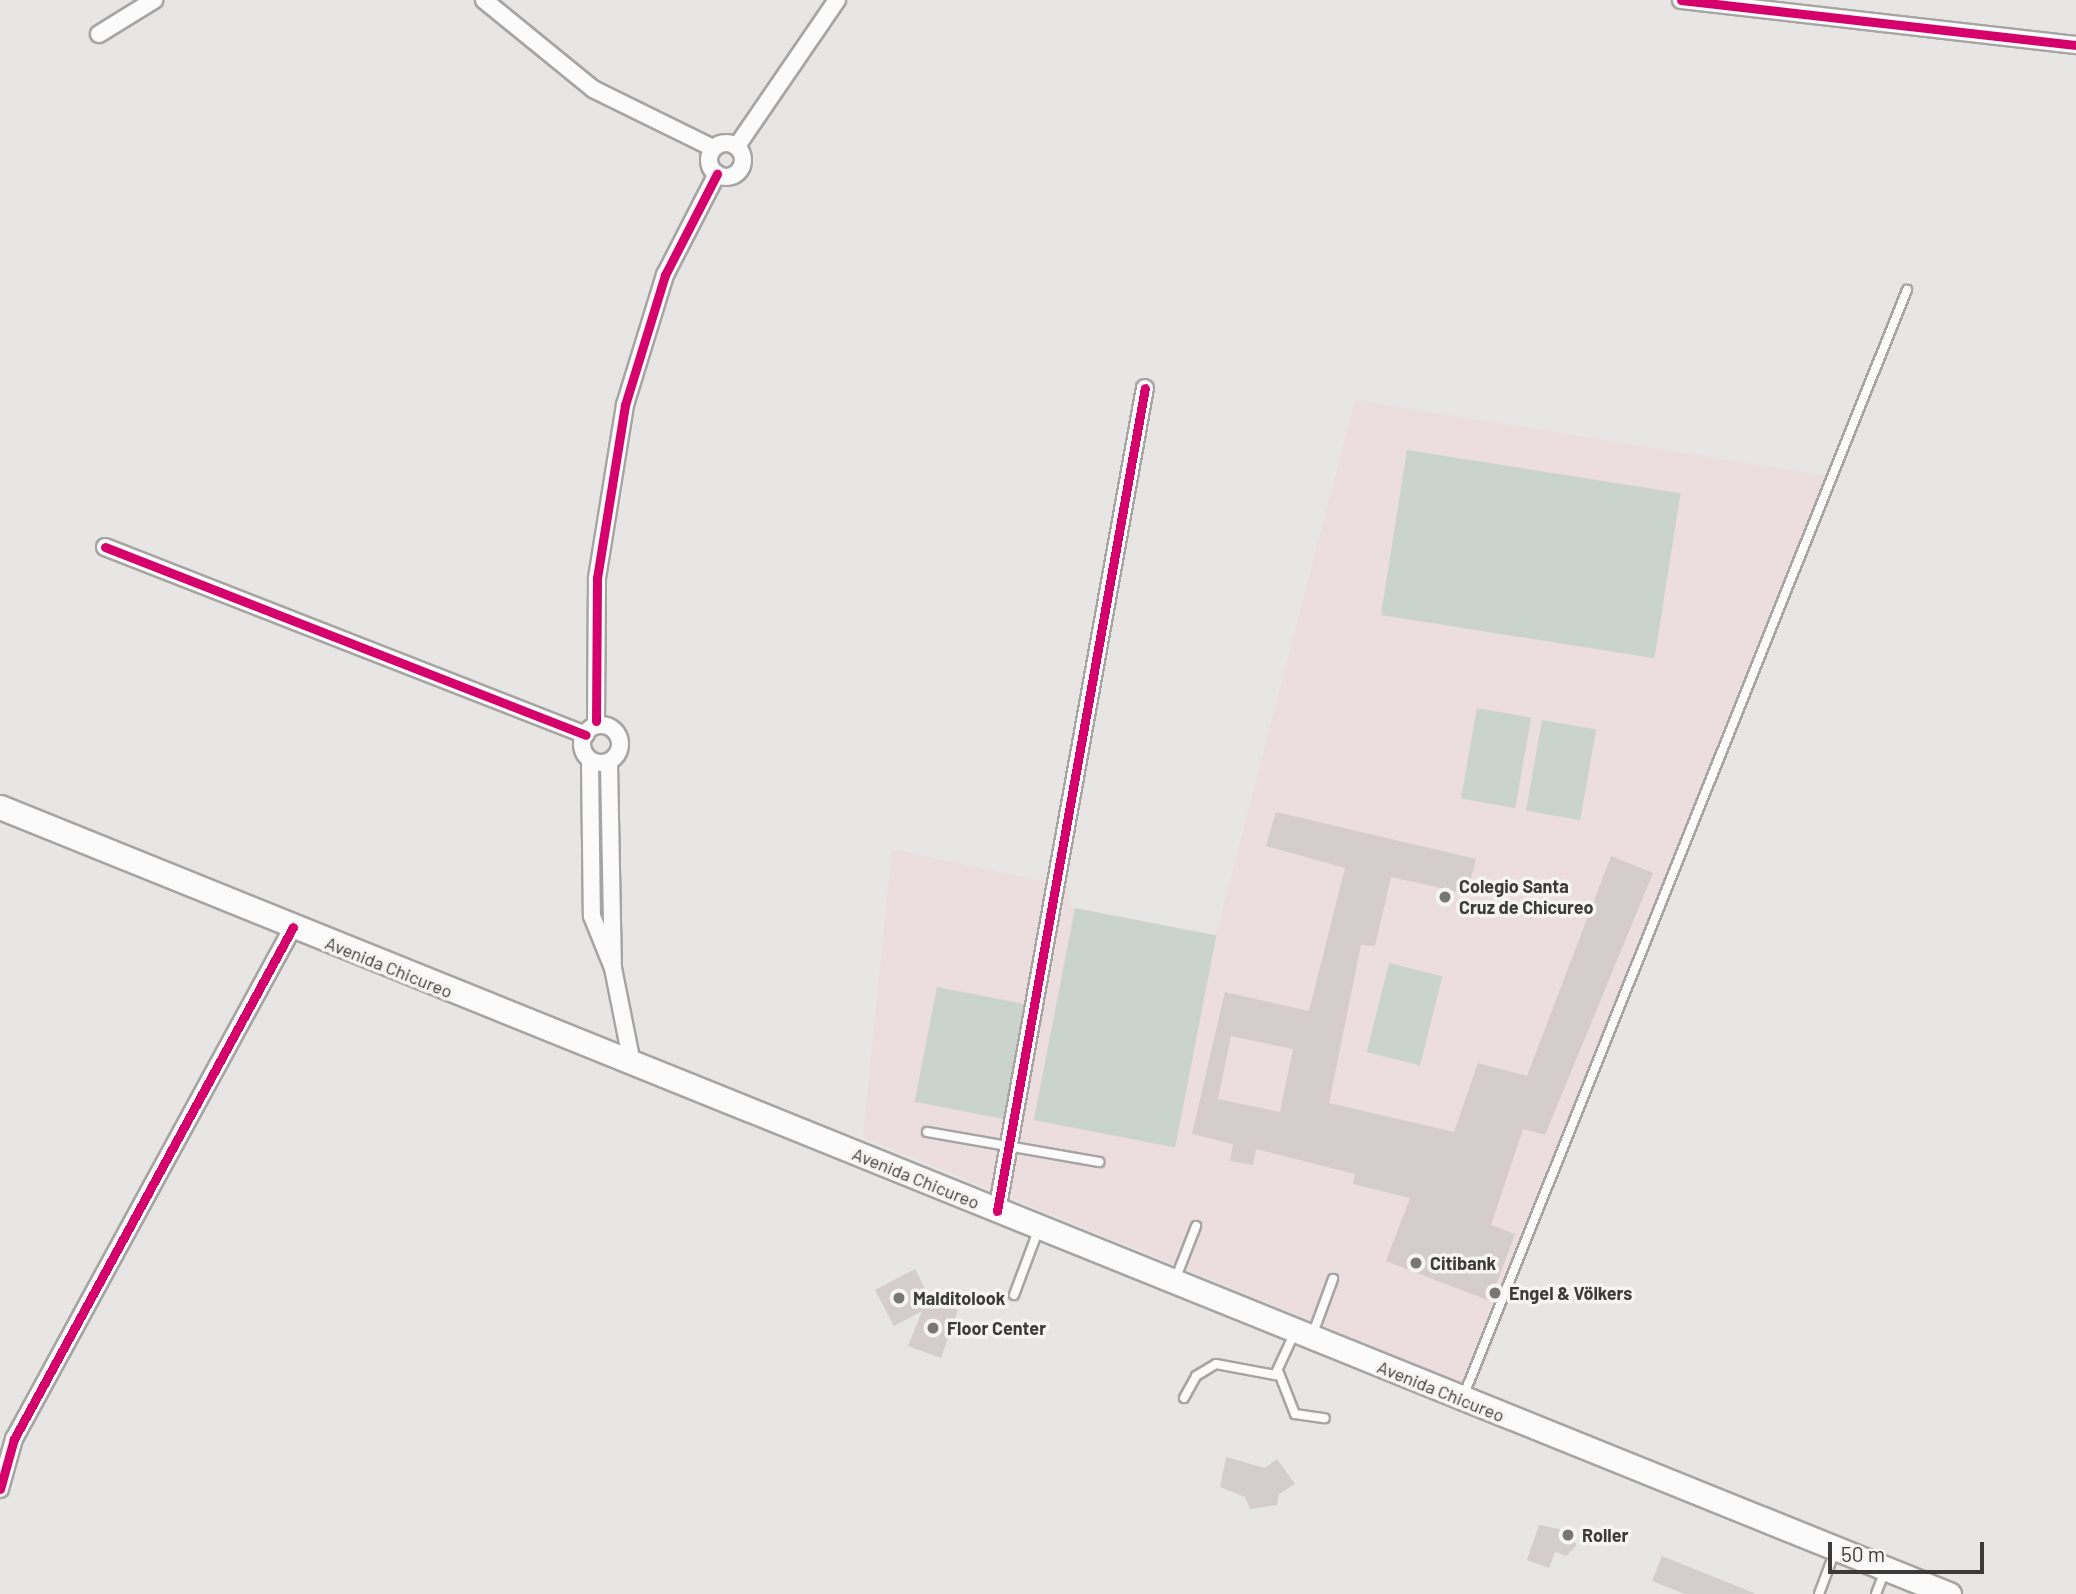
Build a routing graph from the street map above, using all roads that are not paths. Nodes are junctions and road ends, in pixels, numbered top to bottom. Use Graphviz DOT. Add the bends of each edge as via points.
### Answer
graph roads {
  1 [pos="154,0"];
  2 [pos="484,0"];
  3 [pos="837,0"];
  4 [pos="1681,0"];
  5 [pos="99,34"];
  6 [pos="2076,45"];
  7 [pos="737,146"];
  8 [pos="713,148"];
  9 [pos="717,174"];
  10 [pos="1906,290"];
  11 [pos="1145,388"];
  12 [pos="105,547"];
  13 [pos="596,721"];
  14 [pos="586,735"];
  15 [pos="590,762"];
  16 [pos="609,764"];
  17 [pos="0,807"];
  18 [pos="293,927"];
  19 [pos="613,968"];
  20 [pos="632,1063"];
  21 [pos="927,1132"];
  22 [pos="1013,1146"];
  23 [pos="1099,1162"];
  24 [pos="997,1211"];
  25 [pos="1196,1226"];
  26 [pos="1039,1228"];
  27 [pos="1333,1279"];
  28 [pos="1174,1283"];
  29 [pos="1014,1295"];
  30 [pos="1303,1335"];
  31 [pos="1279,1373"];
  32 [pos="1184,1398"];
  33 [pos="1462,1400"];
  34 [pos="1325,1418"];
  35 [pos="14,1438"];
  36 [pos="0,1453"];
  37 [pos="0,1489"];
  38 [pos="1836,1548"];
  39 [pos="1886,1568"];
  40 [pos="1819,1594"];
  41 [pos="1876,1594"];
  42 [pos="1949,1594"];
  1 -- 5 [label="street"];
  2 -- 8 [label="street" via="593,89"];
  3 -- 7 [label="street"];
  4 -- 6 [label="street"];
  7 -- 8 [label="street"];
  7 -- 9 [label="street" via="744,155 739,172"];
  8 -- 9 [label="street" via="710,165"];
  9 -- 13 [label="street" via="675,250 625,405 597,578"];
  10 -- 33 [label="lane"];
  11 -- 22 [label="street"];
  12 -- 14 [label="street"];
  13 -- 14 [label="street"];
  13 -- 16 [label="street" via="614,734"];
  14 -- 15 [label="street"];
  15 -- 16 [label="street"];
  15 -- 19 [label="street" via="592,916"];
  16 -- 19 [label="street"];
  17 -- 18 [label="main road, Avenida Chicureo"];
  18 -- 20 [label="main road, Avenida Chicureo"];
  18 -- 35 [label="street"];
  19 -- 20 [label="street"];
  20 -- 24 [label="main road, Avenida Chicureo"];
  21 -- 22 [label="lane"];
  22 -- 23 [label="lane"];
  22 -- 24 [label="street"];
  24 -- 26 [label="main road, Avenida Chicureo"];
  25 -- 28 [label="lane"];
  26 -- 28 [label="main road, Avenida Chicureo"];
  26 -- 29 [label="lane"];
  27 -- 30 [label="lane"];
  28 -- 30 [label="main road, Avenida Chicureo"];
  30 -- 31 [label="lane"];
  30 -- 33 [label="main road, Avenida Chicureo"];
  31 -- 32 [label="lane" via="1260,1375 1216,1364 1196,1376"];
  31 -- 34 [label="lane" via="1295,1414"];
  33 -- 38 [label="main road, Avenida Chicureo"];
  35 -- 36 [label="street"];
  35 -- 37 [label="street"];
  38 -- 39 [label="main road, Avenida Chicureo"];
  38 -- 40 [label="lane"];
  39 -- 41 [label="lane"];
  39 -- 42 [label="main road, Avenida Chicureo"];
}
